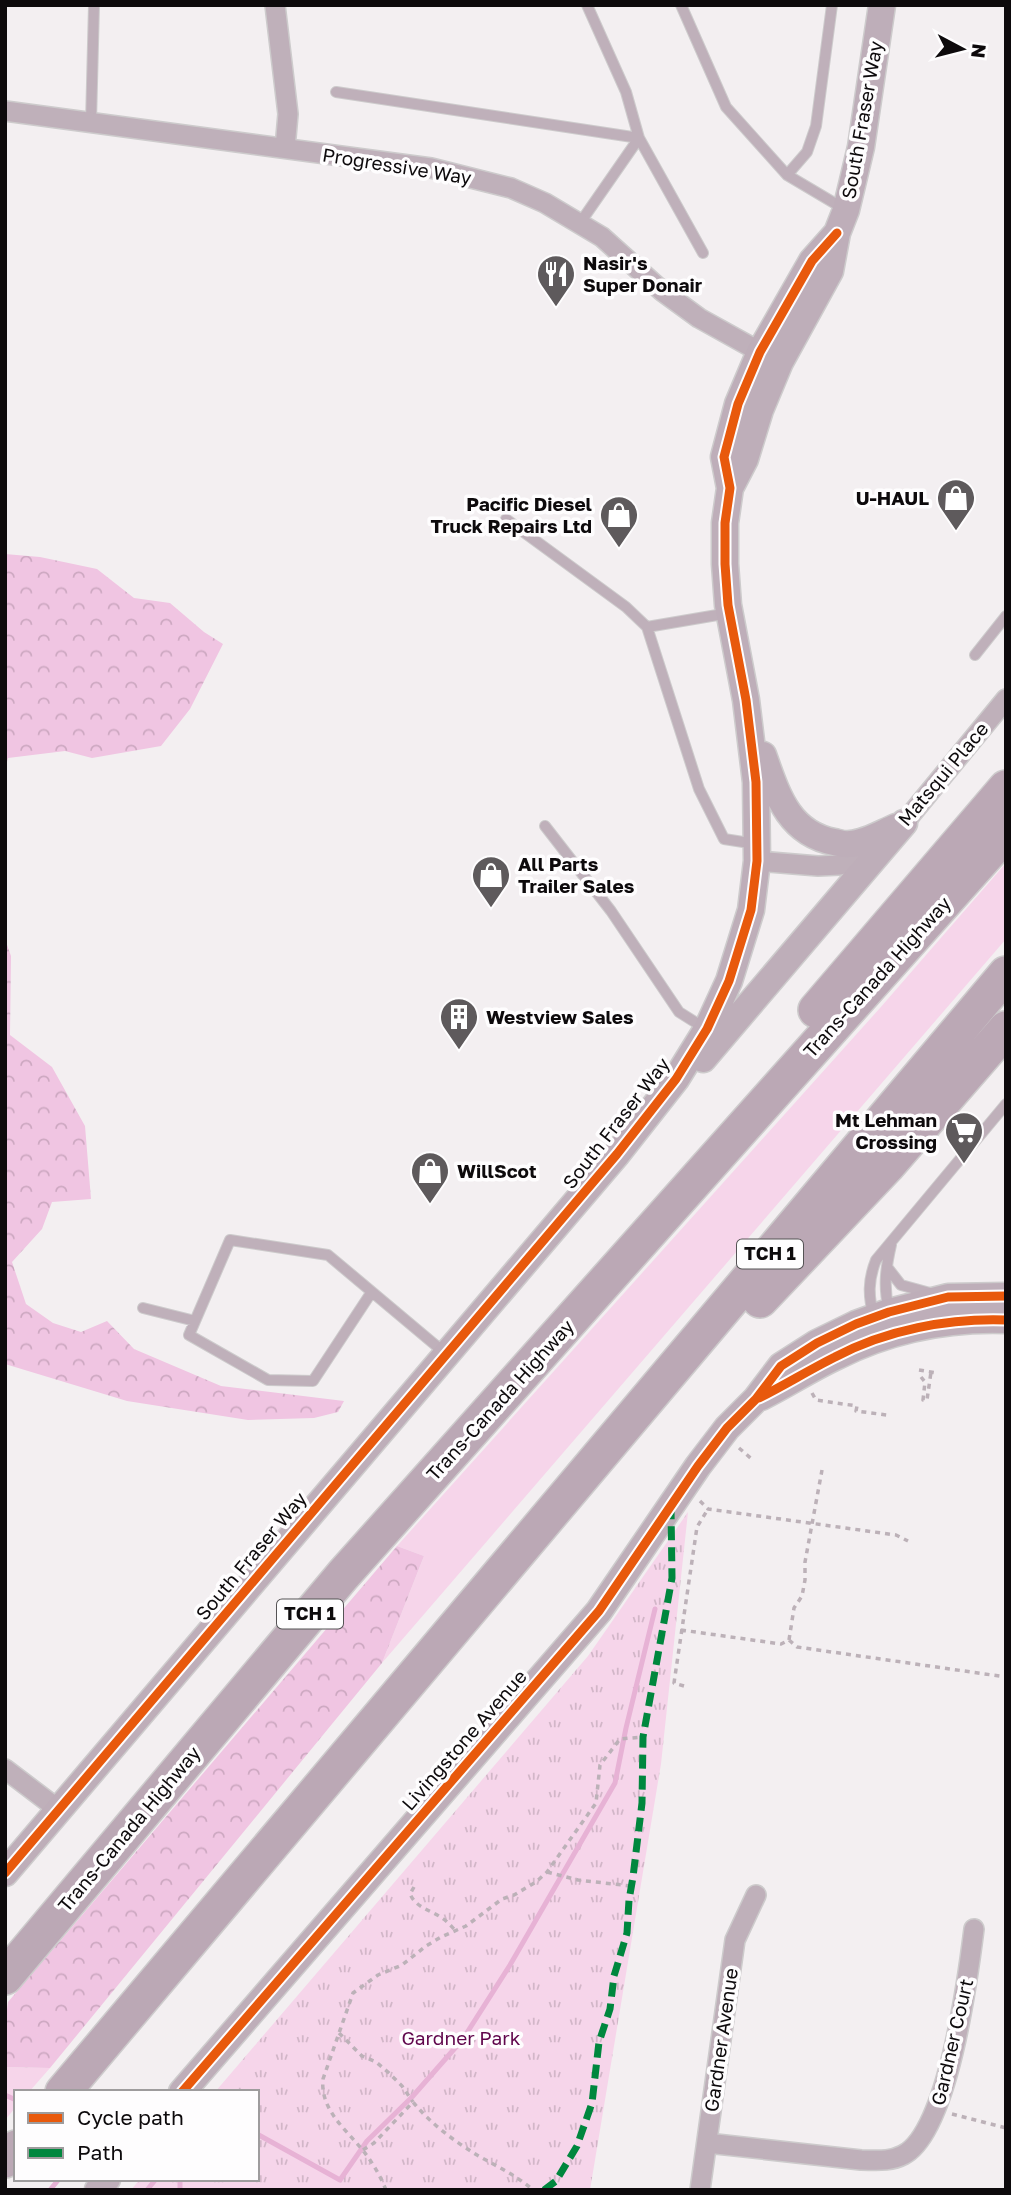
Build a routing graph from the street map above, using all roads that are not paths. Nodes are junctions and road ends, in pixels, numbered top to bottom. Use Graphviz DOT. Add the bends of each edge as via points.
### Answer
graph roads {
  1 [pos="94,5"];
  2 [pos="275,5"];
  3 [pos="587,5"];
  4 [pos="681,5"];
  5 [pos="832,5"];
  6 [pos="882,5"];
  7 [pos="336,92"];
  8 [pos="5,111"];
  9 [pos="91,122"];
  10 [pos="639,138"];
  11 [pos="285,148"];
  12 [pos="787,175"];
  13 [pos="841,222"];
  14 [pos="580,223"];
  15 [pos="703,253"];
  16 [pos="770,357"];
  17 [pos="506,519"];
  18 [pos="729,612"];
  19 [pos="1006,616"];
  20 [pos="646,627"];
  21 [pos="975,655"];
  22 [pos="746,699"];
  23 [pos="1006,699"];
  24 [pos="1006,788"];
  25 [pos="904,823"];
  26 [pos="545,826"];
  27 [pos="1006,833"];
  28 [pos="757,853"];
  29 [pos="1006,974"];
  30 [pos="707,1029"];
  31 [pos="1006,1029"];
  32 [pos="1006,1104"];
  33 [pos="617,1154"];
  34 [pos="892,1241"];
  35 [pos="624,1260"];
  36 [pos="887,1268"];
  37 [pos="372,1293"];
  38 [pos="1006,1296"];
  39 [pos="948,1297"];
  40 [pos="143,1308"];
  41 [pos="1006,1320"];
  42 [pos="195,1321"];
  43 [pos="884,1322"];
  44 [pos="446,1354"];
  45 [pos="534,1535"];
  46 [pos="5,1769"];
  47 [pos="58,1810"];
  48 [pos="5,1872"];
  49 [pos="756,1895"];
  50 [pos="974,1929"];
  51 [pos="5,1977"];
  52 [pos="65,2090"];
  53 [pos="184,2090"];
  54 [pos="707,2143"];
  55 [pos="700,2190"];
  1 -- 9 [label="lane"];
  2 -- 11 [label="street" via="288,114"];
  3 -- 10 [label="lane" via="626,92"];
  4 -- 12 [label="lane" via="726,107"];
  5 -- 12 [label="lane" via="816,126 807,152"];
  6 -- 13 [label="street, South Fraser Way" via="861,147"];
  7 -- 10 [label="lane"];
  8 -- 9 [label="street, Progressive Way"];
  9 -- 11 [label="street, Progressive Way"];
  10 -- 14 [label="lane"];
  10 -- 15 [label="lane"];
  11 -- 14 [label="street, Progressive Way" via="475,178 511,188"];
  12 -- 13 [label="lane"];
  13 -- 16 [label="street, South Fraser Way" via="812,261"];
  14 -- 16 [label="street, Progressive Way" via="699,318"];
  16 -- 18 [label="street, South Fraser Way" via="738,404 724,457 730,488 725,523"];
  17 -- 20 [label="lane" via="626,607"];
  18 -- 20 [label="lane"];
  18 -- 22 [label="street, South Fraser Way"];
  19 -- 21 [label="lane"];
  20 -- 28 [label="lane" via="698,789 724,839"];
  22 -- 25 [label="street" via="774,785 802,830 848,845"];
  22 -- 28 [label="street, South Fraser Way" via="756,782"];
  23 -- 25 [label="street, Matsqui Place"];
  24 -- 35 [label="highway" via="787,1045"];
  25 -- 28 [label="street, Matsqui Place" via="861,858 840,865 818,866"];
  25 -- 33 [label="street"];
  26 -- 30 [label="lane" via="611,911 679,1012"];
  27 -- 35 [label="highway, Trans-Canada Highway / TCH 1"];
  28 -- 30 [label="street, South Fraser Way" via="745,933"];
  29 -- 45 [label="highway, TCH 1"];
  30 -- 33 [label="street, South Fraser Way" via="676,1079"];
  31 -- 45 [label="highway" via="887,1166"];
  32 -- 34 [label="lane"];
  33 -- 44 [label="street, South Fraser Way"];
  34 -- 36 [label="lane"];
  34 -- 43 [label="lane" via="870,1275 869,1298"];
  35 -- 51 [label="highway, Trans-Canada Highway / TCH 1" via="343,1575"];
  36 -- 39 [label="lane" via="901,1285"];
  36 -- 43 [label="lane"];
  37 -- 42 [label="lane" via="328,1255 230,1240"];
  37 -- 42 [label="lane" via="313,1381 268,1380 189,1335"];
  37 -- 44 [label="lane"];
  38 -- 39 [label="street, Livingstone Avenue"];
  39 -- 43 [label="street, Livingstone Avenue"];
  40 -- 42 [label="lane"];
  41 -- 43 [label="street, Livingstone Avenue"];
  43 -- 53 [label="street, Livingstone Avenue" via="856,1324 781,1366 698,1466 598,1611"];
  44 -- 47 [label="street, South Fraser Way"];
  45 -- 52 [label="highway, TCH 1"];
  46 -- 47 [label="street"];
  47 -- 48 [label="street, South Fraser Way"];
  49 -- 54 [label="street, Gardner Avenue" via="735,1940"];
  50 -- 54 [label="street, Gardner Court" via="965,1997 936,2110 920,2142 903,2155 884,2161"];
  54 -- 55 [label="street, Gardner Avenue"];
}
